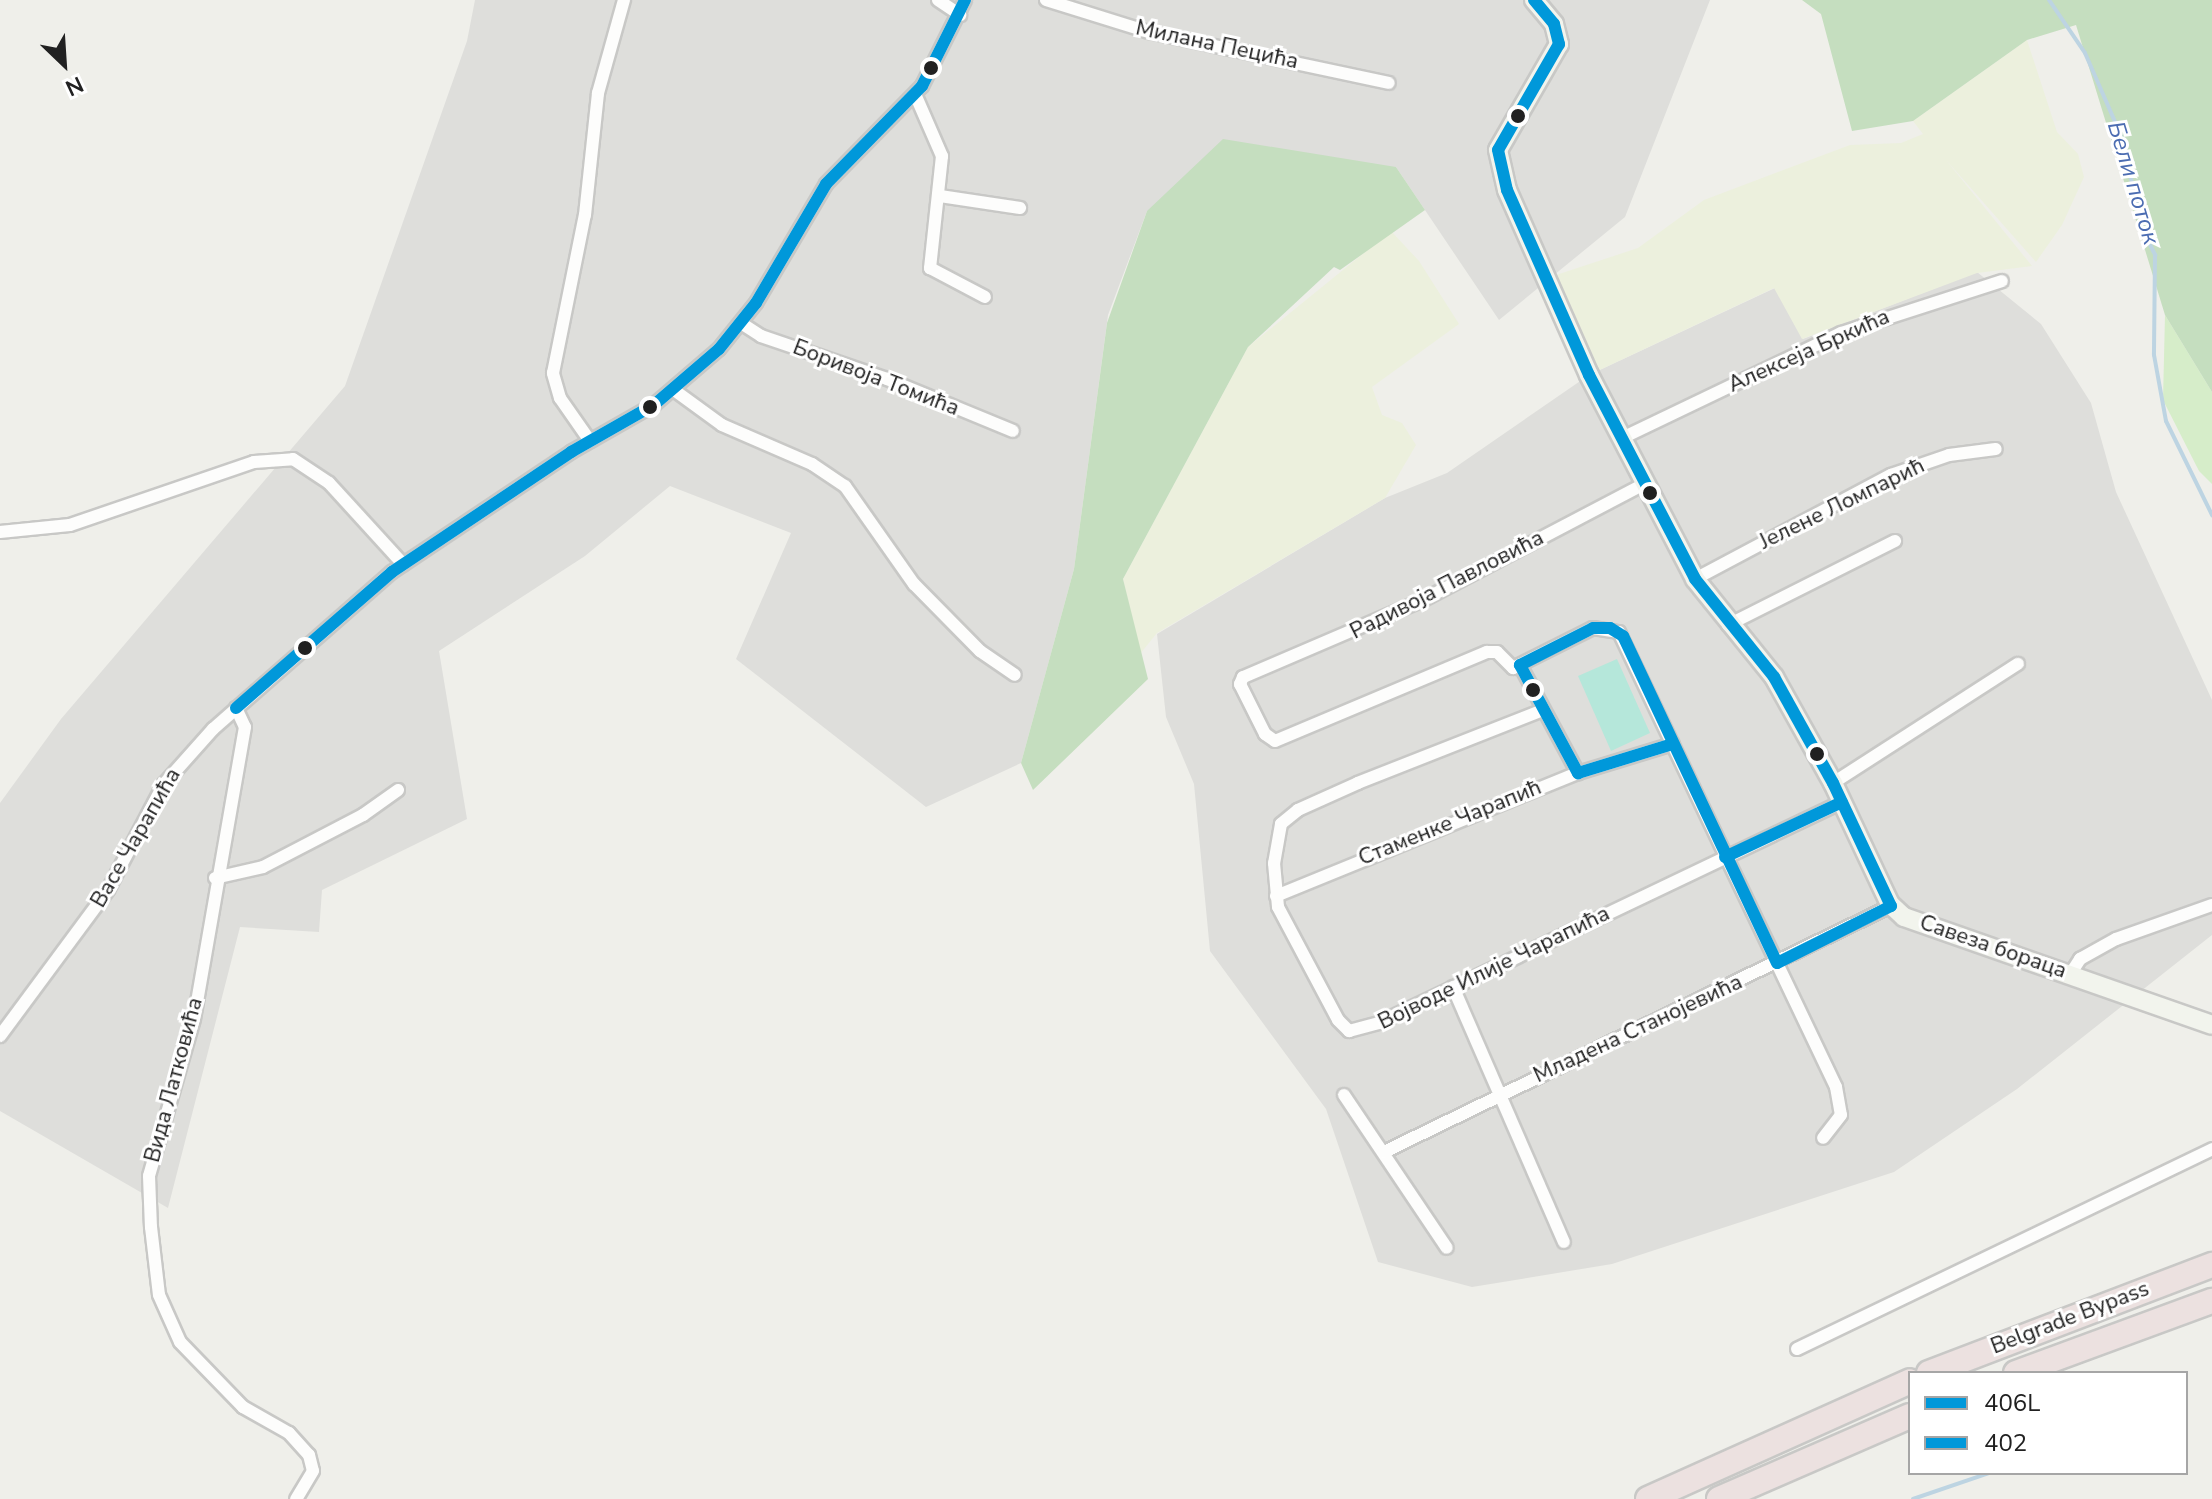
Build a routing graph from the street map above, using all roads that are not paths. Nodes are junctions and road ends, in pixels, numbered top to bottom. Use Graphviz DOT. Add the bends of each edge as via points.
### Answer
graph roads {
  1 [pos="624,0"];
  2 [pos="938,0"];
  3 [pos="965,0"];
  4 [pos="1046,0"];
  5 [pos="1534,0"];
  6 [pos="960,15"];
  7 [pos="1389,83"];
  8 [pos="915,94"];
  9 [pos="940,196"];
  10 [pos="1020,208"];
  11 [pos="2002,281"];
  12 [pos="985,297"];
  13 [pos="741,323"];
  14 [pos="674,390"];
  15 [pos="1013,431"];
  16 [pos="1622,438"];
  17 [pos="590,441"];
  18 [pos="1996,449"];
  19 [pos="1646,483"];
  20 [pos="0,532"];
  21 [pos="1895,541"];
  22 [pos="403,564"];
  23 [pos="1695,579"];
  24 [pos="1728,625"];
  25 [pos="2018,664"];
  26 [pos="1520,665"];
  27 [pos="1015,675"];
  28 [pos="236,708"];
  29 [pos="1543,710"];
  30 [pos="1673,744"];
  31 [pos="1578,773"];
  32 [pos="1833,783"];
  33 [pos="398,790"];
  34 [pos="1842,802"];
  35 [pos="1725,857"];
  36 [pos="215,878"];
  37 [pos="1276,896"];
  38 [pos="2212,905"];
  39 [pos="1891,906"];
  40 [pos="1777,963"];
  41 [pos="2071,973"];
  42 [pos="1453,987"];
  43 [pos="2212,1025"];
  44 [pos="0,1036"];
  45 [pos="1344,1095"];
  46 [pos="1499,1095"];
  47 [pos="1823,1138"];
  48 [pos="2212,1149"];
  49 [pos="1384,1152"];
  50 [pos="1564,1242"];
  51 [pos="1447,1248"];
  52 [pos="2212,1265"];
  53 [pos="2212,1301"];
  54 [pos="1797,1349"];
  55 [pos="1934,1371"];
  56 [pos="2021,1371"];
  57 [pos="1908,1382"];
  58 [pos="1908,1417"];
  59 [pos="296,1499"];
  60 [pos="1648,1499"];
  61 [pos="1719,1499"];
  1 -- 17 [label="street" via="598,93 585,215 553,373 560,398"];
  2 -- 6 [label="street"];
  3 -- 6 [label="street, Васе Чарапића"];
  4 -- 7 [label="street, Милана Пецића" via="1191,42"];
  5 -- 16 [label="street, Савеза бораца" via="1554,24 1559,44 1498,150 1499,169"];
  6 -- 8 [label="street, Васе Чарапића"];
  8 -- 9 [label="street" via="942,156"];
  8 -- 13 [label="street, Васе Чарапића" via="826,184"];
  9 -- 10 [label="street"];
  9 -- 12 [label="street" via="930,268"];
  11 -- 16 [label="street, Алексеја Бркића" via="1841,333"];
  13 -- 14 [label="street, Васе Чарапића"];
  13 -- 15 [label="street, Боривоја Томића" via="761,336"];
  14 -- 17 [label="street, Васе Чарапића"];
  14 -- 27 [label="street" via="722,425 812,464 845,486 914,584 987,657"];
  16 -- 19 [label="street, Савеза бораца"];
  17 -- 22 [label="street, Васе Чарапића"];
  18 -- 23 [label="street, Јелене Ломпарић" via="1941,457 1891,475"];
  19 -- 23 [label="street, Савеза бораца"];
  19 -- 26 [label="street, Радивоја Павловића" via="1423,600 1243,677 1241,687 1271,741 1492,651 1510,667"];
  20 -- 22 [label="street" via="70,525 254,462 293,459 329,483"];
  21 -- 24 [label="street"];
  22 -- 28 [label="street, Васе Чарапића"];
  23 -- 24 [label="street, Савеза бораца"];
  24 -- 32 [label="street, Савеза бораца" via="1774,677"];
  25 -- 32 [label="street"];
  26 -- 29 [label="street"];
  26 -- 30 [label="street" via="1593,628 1615,630 1623,636"];
  28 -- 36 [label="street, Вида Латковића" via="245,727"];
  28 -- 44 [label="street, Васе Чарапића" via="164,784 108,890"];
  29 -- 31 [label="street"];
  29 -- 37 [label="street, Војводе Илије Чарапића" via="1298,810 1281,824"];
  30 -- 31 [label="street, Стаменке Чарапић"];
  30 -- 35 [label="street"];
  31 -- 37 [label="street, Стаменке Чарапић"];
  32 -- 34 [label="street, Савеза бораца"];
  33 -- 36 [label="street" via="363,815 263,867"];
  34 -- 35 [label="street, Војводе Илије Чарапића"];
  34 -- 39 [label="street, Савеза бораца"];
  35 -- 40 [label="street"];
  35 -- 42 [label="street, Војводе Илије Чарапића"];
  36 -- 59 [label="street, Вида Латковића" via="194,1019 149,1176 159,1295 194,1360 243,1407 289,1433 309,1455 313,1471"];
  37 -- 42 [label="street, Војводе Илије Чарапића" via="1304,959 1349,1031 1379,1023"];
  38 -- 41 [label="street" via="2116,939 2080,959"];
  39 -- 40 [label="street, Младена Станојевића"];
  39 -- 41 [label="street, Савеза бораца" via="1904,917"];
  40 -- 46 [label="street, Младена Станојевића"];
  40 -- 47 [label="street" via="1840,1100 1841,1115"];
  41 -- 43 [label="street, Савеза бораца"];
  42 -- 46 [label="street"];
  45 -- 49 [label="street"];
  46 -- 49 [label="street, Младена Станојевића"];
  46 -- 50 [label="street"];
  48 -- 54 [label="street"];
  49 -- 51 [label="street"];
  52 -- 55 [label="highway, Belgrade Bypass"];
  53 -- 56 [label="highway, Belgrade Bypass"];
  57 -- 60 [label="highway"];
  58 -- 61 [label="highway"];
}
